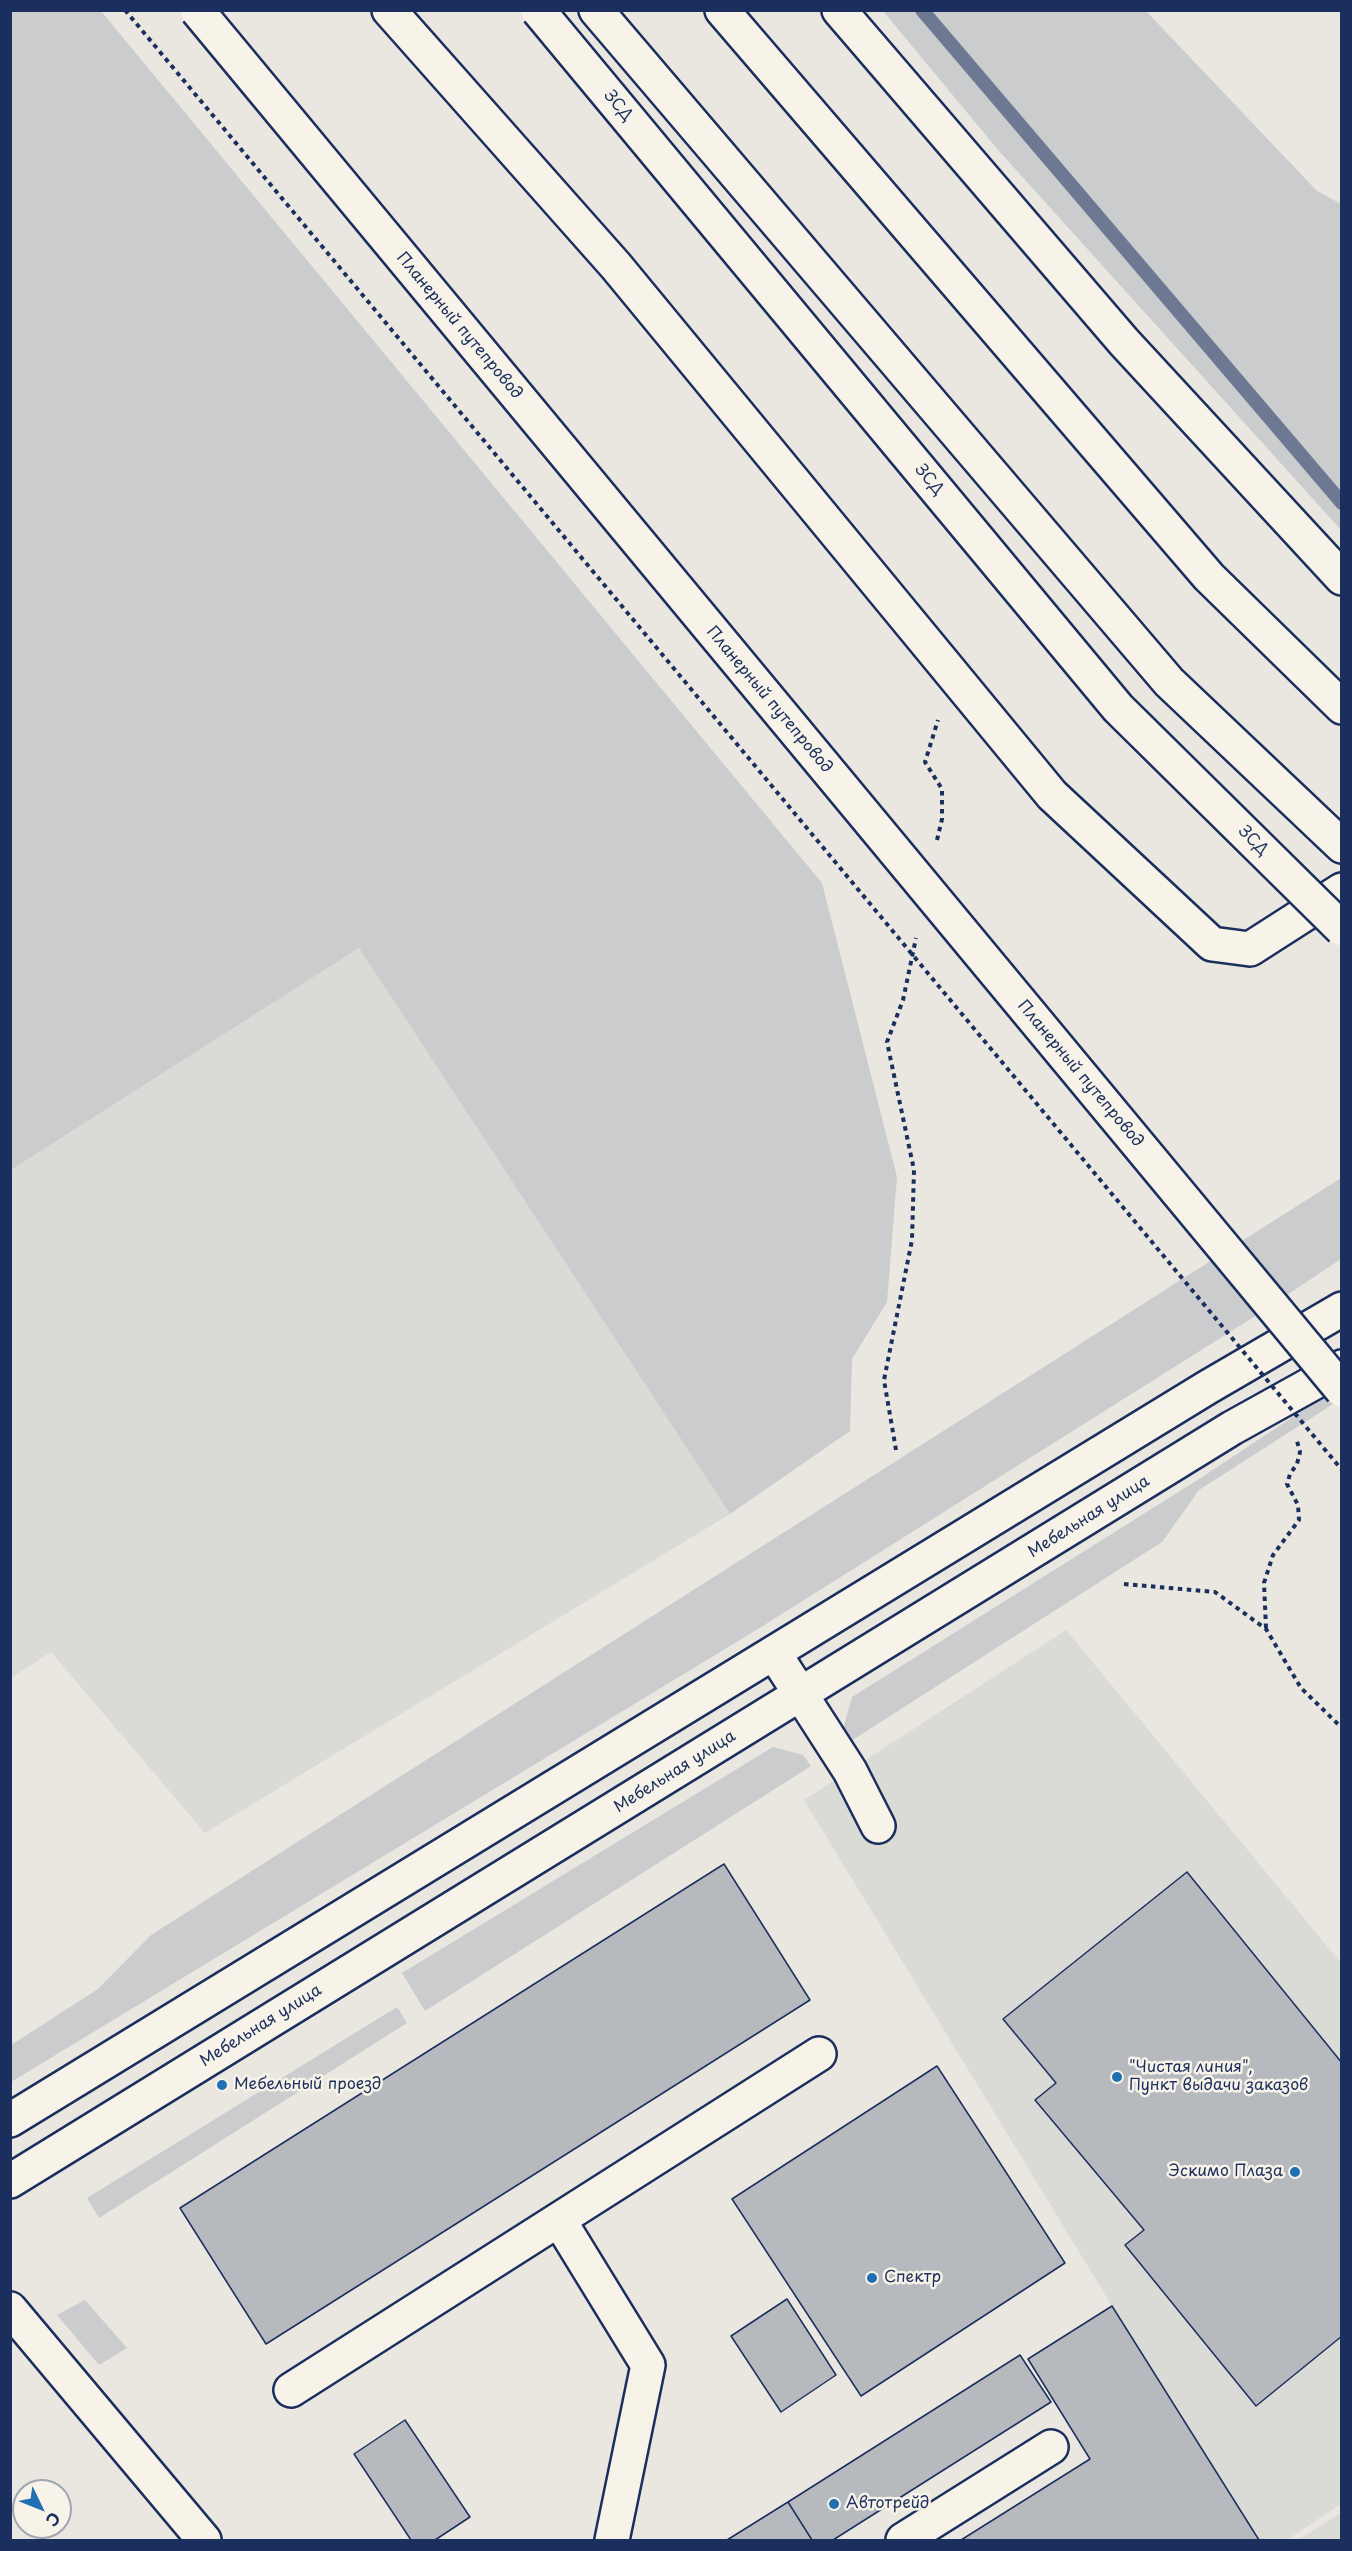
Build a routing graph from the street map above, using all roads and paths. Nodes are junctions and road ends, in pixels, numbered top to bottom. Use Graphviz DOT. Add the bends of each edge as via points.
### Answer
graph roads {
  1 [pos="125,10"];
  2 [pos="197,10"];
  3 [pos="389,10"];
  4 [pos="538,10"];
  5 [pos="596,10"];
  6 [pos="722,10"];
  7 [pos="839,10"];
  8 [pos="1341,578"];
  9 [pos="1341,707"];
  10 [pos="939,717"];
  11 [pos="937,842"];
  12 [pos="1341,846"];
  13 [pos="1341,890"];
  14 [pos="1341,929"];
  15 [pos="917,932"];
  16 [pos="1341,1309"];
  17 [pos="1341,1367"];
  18 [pos="1341,1390"];
  19 [pos="1297,1441"];
  20 [pos="896,1450"];
  21 [pos="1341,1470"];
  22 [pos="1124,1584"];
  23 [pos="1266,1629"];
  24 [pos="774,1653"];
  25 [pos="801,1694"];
  26 [pos="1341,1728"];
  27 [pos="878,1826"];
  28 [pos="819,2054"];
  29 [pos="10,2120"];
  30 [pos="10,2181"];
  31 [pos="559,2220"];
  32 [pos="10,2309"];
  33 [pos="291,2390"];
  34 [pos="1051,2447"];
  35 [pos="204,2541"];
  36 [pos="612,2541"];
  37 [pos="903,2541"];
  1 -- 21 [label="path, bridge"];
  2 -- 18 [label="main road, Планерный путепровод, bridge"];
  3 -- 13 [label="main road" via="616,266 1052,795 1212,944 1250,949"];
  4 -- 14 [label="main road, ЗСД, bridge" via="1118,708"];
  5 -- 12 [label="main road" via="1168,682"];
  6 -- 9 [label="main road" via="1209,577"];
  7 -- 8 [label="main road" via="1124,342"];
  10 -- 11 [label="path" via="925,762 942,789"];
  15 -- 20 [label="path" via="903,1000 887,1042 914,1170 912,1240 884,1380"];
  16 -- 24 [label="main road"];
  17 -- 25 [label="main road, Мебельная улица" via="1232,1428"];
  19 -- 23 [label="path" via="1300,1452 1287,1484 1298,1504 1299,1520 1273,1555 1264,1582"];
  22 -- 23 [label="path" via="1215,1592"];
  23 -- 26 [label="path" via="1301,1688"];
  24 -- 25 [label="main road"];
  24 -- 29 [label="main road"];
  25 -- 27 [label="main road"];
  25 -- 30 [label="main road, Мебельная улица"];
  28 -- 31 [label="main road"];
  31 -- 33 [label="main road"];
  31 -- 36 [label="main road" via="648,2365"];
  32 -- 35 [label="main road"];
  34 -- 37 [label="main road"];
}
